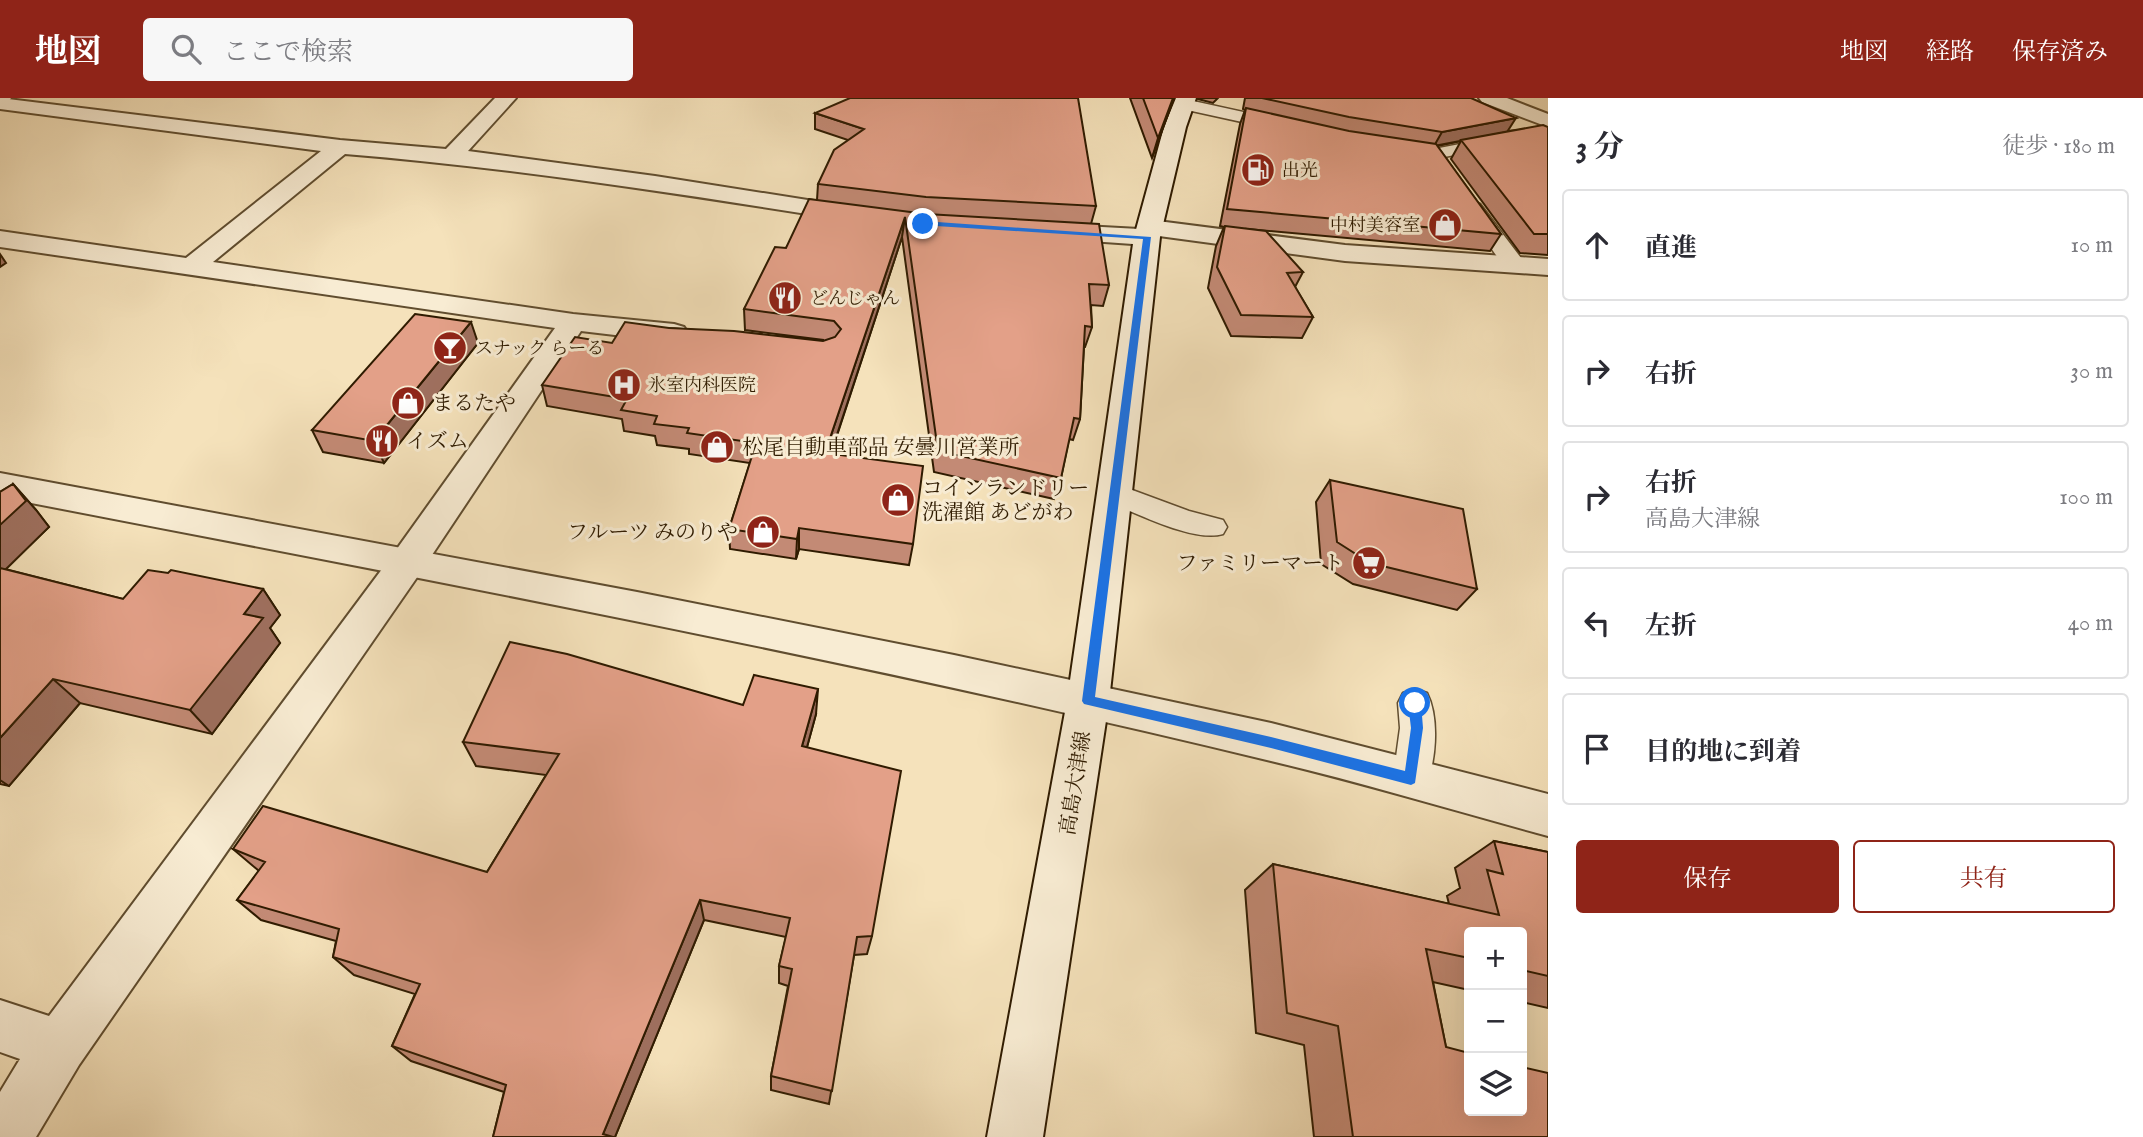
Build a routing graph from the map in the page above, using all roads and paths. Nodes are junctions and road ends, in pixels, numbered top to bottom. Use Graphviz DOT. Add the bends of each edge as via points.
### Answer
graph roads {
  1 [pos="506,98"];
  2 [pos="1489,98"];
  3 [pos="0,100"];
  4 [pos="1185,101"];
  5 [pos="1548,121"];
  6 [pos="1302,130"];
  7 [pos="1548,132"];
  8 [pos="340,147"];
  9 [pos="452,156"];
  10 [pos="1433,157"];
  11 [pos="1466,198"];
  12 [pos="882,218"];
  13 [pos="1028,230"];
  14 [pos="1149,232"];
  15 [pos="0,239"];
  16 [pos="1513,263"];
  17 [pos="193,265"];
  18 [pos="1548,267"];
  19 [pos="573,322"];
  20 [pos="698,336"];
  21 [pos="0,485"];
  22 [pos="1116,494"];
  23 [pos="1213,527"];
  24 [pos="407,563"];
  25 [pos="1088,701"];
  26 [pos="1415,703"];
  27 [pos="1411,779"];
  28 [pos="1548,815"];
  29 [pos="0,1026"];
  30 [pos="60,1046"];
  31 [pos="4,1137"];
  32 [pos="1015,1137"];
  1 -- 9 [label="street"];
  2 -- 5 [label="street"];
  3 -- 8 [label="street"];
  4 -- 6 [label="lane"];
  4 -- 14 [label="street, 高島大津線"];
  7 -- 10 [label="lane"];
  8 -- 9 [label="street"];
  8 -- 17 [label="street"];
  9 -- 12 [label="street"];
  11 -- 16 [label="lane"];
  13 -- 14 [label="street"];
  14 -- 16 [label="street" via="1345,253"];
  14 -- 22 [label="street, 高島大津線"];
  15 -- 17 [label="street"];
  16 -- 18 [label="street"];
  17 -- 19 [label="street"];
  19 -- 20 [label="street"];
  19 -- 24 [label="street"];
  21 -- 24 [label="street"];
  22 -- 23 [label="lane"];
  22 -- 25 [label="street, 高島大津線"];
  24 -- 25 [label="street"];
  24 -- 30 [label="street"];
  25 -- 27 [label="street"];
  25 -- 32 [label="street, 高島大津線"];
  26 -- 27 [label="lane"];
  27 -- 28 [label="street"];
  29 -- 30 [label="street"];
  30 -- 31 [label="street"];
}
